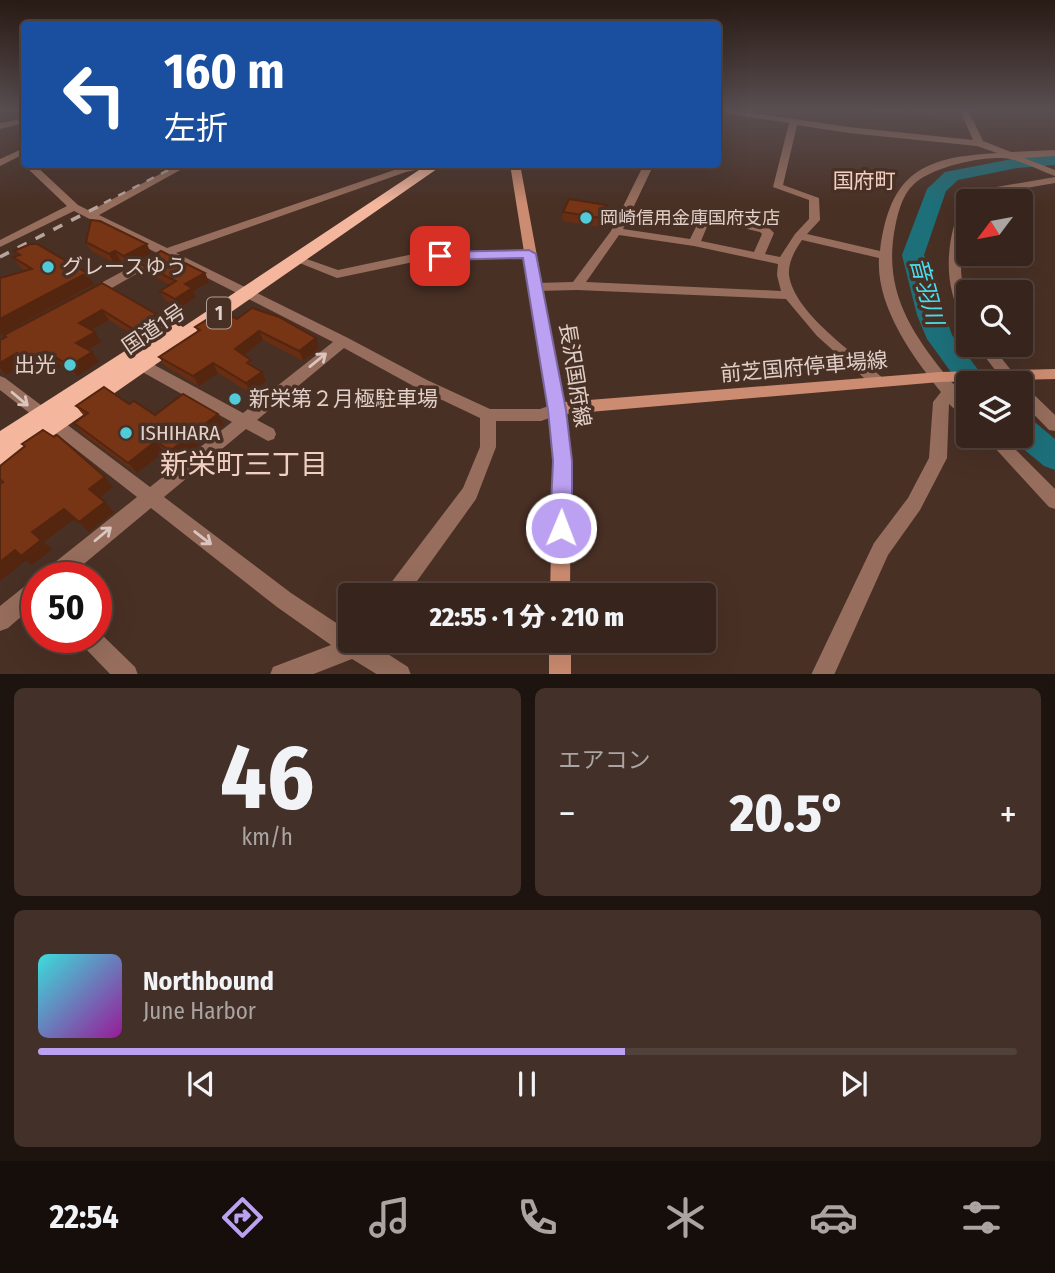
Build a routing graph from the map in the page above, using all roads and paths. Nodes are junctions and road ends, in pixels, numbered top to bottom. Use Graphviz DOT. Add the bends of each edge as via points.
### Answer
graph roads {
  1 [pos="789,141"];
  2 [pos="964,141"];
  3 [pos="979,143"];
  4 [pos="1055,153"];
  5 [pos="21,156"];
  6 [pos="1016,157"];
  7 [pos="0,163"];
  8 [pos="32,168"];
  9 [pos="179,168"];
  10 [pos="413,168"];
  11 [pos="424,168"];
  12 [pos="424,168"];
  13 [pos="516,168"];
  14 [pos="643,168"];
  15 [pos="1055,173"];
  16 [pos="1055,180"];
  17 [pos="1001,189"];
  18 [pos="74,207"];
  19 [pos="90,215"];
  20 [pos="616,231"];
  21 [pos="799,236"];
  22 [pos="694,243"];
  23 [pos="0,244"];
  24 [pos="165,253"];
  25 [pos="529,254"];
  26 [pos="886,256"];
  27 [pos="758,257"];
  28 [pos="298,260"];
  29 [pos="785,262"];
  30 [pos="577,286"];
  31 [pos="536,287"];
  32 [pos="242,291"];
  33 [pos="790,295"];
  34 [pos="83,298"];
  35 [pos="342,341"];
  36 [pos="142,365"];
  37 [pos="1055,374"];
  38 [pos="1033,375"];
  39 [pos="0,382"];
  40 [pos="878,382"];
  41 [pos="956,384"];
  42 [pos="945,385"];
  43 [pos="956,398"];
  44 [pos="1033,403"];
  45 [pos="557,410"];
  46 [pos="488,415"];
  47 [pos="47,420"];
  48 [pos="243,420"];
  49 [pos="1055,425"];
  50 [pos="268,434"];
  51 [pos="0,443"];
  52 [pos="1004,448"];
  53 [pos="0,460"];
  54 [pos="149,496"];
  55 [pos="1055,501"];
  56 [pos="70,562"];
  57 [pos="403,583"];
  58 [pos="560,583"];
  59 [pos="21,602"];
  60 [pos="0,620"];
  61 [pos="338,633"];
  62 [pos="338,651"];
  63 [pos="106,653"];
  64 [pos="368,653"];
  65 [pos="560,653"];
  66 [pos="127,674"];
  67 [pos="281,674"];
  68 [pos="400,674"];
  69 [pos="560,674"];
  70 [pos="822,674"];
  1 -- 21 [label="street" via="778,187 814,198 814,220"];
  2 -- 3 [label="street"];
  3 -- 6 [label="street"];
  4 -- 6 [label="street"];
  5 -- 7 [label="street"];
  6 -- 15 [label="street"];
  6 -- 26 [label="street" via="955,162 924,171 906,184 887,233"];
  8 -- 18 [label="street"];
  9 -- 19 [label="street"];
  10 -- 24 [label="street"];
  11 -- 28 [label="highway, 国道1号 / 1"];
  12 -- 32 [label="highway, 国道1号 / 1"];
  13 -- 25 [label="main road, 長沢国府線"];
  14 -- 20 [label="street"];
  16 -- 17 [label="street"];
  18 -- 19 [label="street"];
  18 -- 23 [label="street"];
  19 -- 24 [label="street"];
  20 -- 22 [label="street"];
  20 -- 30 [label="street"];
  21 -- 26 [label="street"];
  21 -- 29 [label="street"];
  22 -- 27 [label="street"];
  22 -- 27 [label="street" via="705,219 764,229 768,233"];
  24 -- 32 [label="street"];
  24 -- 34 [label="street"];
  25 -- 28 [label="street" via="423,256 337,274"];
  25 -- 31 [label="main road, 長沢国府線"];
  26 -- 42 [label="street" via="885,274 896,313"];
  27 -- 29 [label="street"];
  28 -- 32 [label="highway, 国道1号 / 1"];
  29 -- 33 [label="street" via="783,275"];
  30 -- 31 [label="street"];
  30 -- 33 [label="street"];
  31 -- 45 [label="main road, 長沢国府線"];
  32 -- 35 [label="street"];
  32 -- 36 [label="highway, 国道1号 / 1"];
  32 -- 47 [label="highway, 国道1号 / 1"];
  33 -- 40 [label="street" via="808,319"];
  35 -- 46 [label="street"];
  48 -- 35 [label="street, one-way"];
  36 -- 47 [label="highway, 国道1号 / 1"];
  36 -- 48 [label="street"];
  37 -- 38 [label="main road, 前芝国府停車場線"];
  39 -- 47 [label="street, one-way"];
  40 -- 42 [label="main road, 前芝国府停車場線"];
  40 -- 45 [label="main road, 前芝国府停車場線"];
  41 -- 42 [label="main road, 前芝国府停車場線"];
  42 -- 43 [label="street"];
  42 -- 70 [label="street" via="938,458 914,504 881,549"];
  44 -- 49 [label="street"];
  45 -- 46 [label="street" via="541,415"];
  45 -- 58 [label="main road, 長沢国府線" via="562,461"];
  46 -- 57 [label="street" via="488,447 470,493"];
  47 -- 51 [label="highway, 国道1号 / 1"];
  47 -- 53 [label="highway, 国道1号 / 1"];
  47 -- 54 [label="street"];
  48 -- 50 [label="street"];
  48 -- 54 [label="street"];
  52 -- 55 [label="street"];
  56 -- 54 [label="street, one-way"];
  54 -- 61 [label="street, one-way" via="284,600"];
  59 -- 60 [label="street"];
  62 -- 67 [label="street"];
  63 -- 66 [label="street"];
  64 -- 68 [label="street"];
  65 -- 69 [label="main road"];
}
